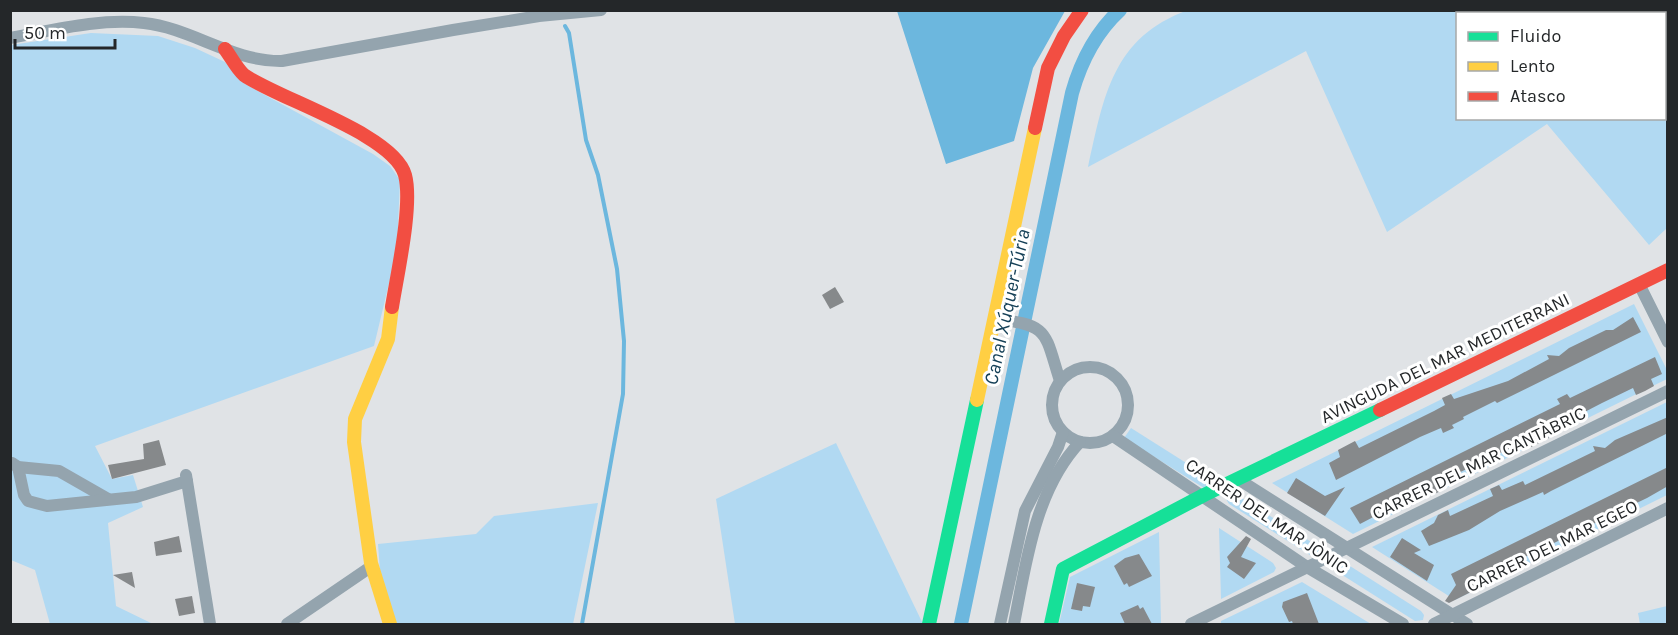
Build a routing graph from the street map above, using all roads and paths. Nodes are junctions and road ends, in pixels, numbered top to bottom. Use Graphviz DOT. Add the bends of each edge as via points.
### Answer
graph roads {
  1 [pos="601,10"];
  2 [pos="1082,10"];
  3 [pos="10,38"];
  4 [pos="225,49"];
  5 [pos="1668,270"];
  6 [pos="1639,284"];
  7 [pos="999,319"];
  8 [pos="1668,342"];
  9 [pos="1060,381"];
  10 [pos="1668,391"];
  11 [pos="1063,432"];
  12 [pos="1113,436"];
  13 [pos="1080,442"];
  14 [pos="14,465"];
  15 [pos="1238,478"];
  16 [pos="1204,495"];
  17 [pos="108,499"];
  18 [pos="1668,508"];
  19 [pos="1346,549"];
  20 [pos="372,566"];
  21 [pos="1307,567"];
  22 [pos="1452,616"];
  23 [pos="210,624"];
  24 [pos="287,624"];
  25 [pos="390,624"];
  26 [pos="929,624"];
  27 [pos="1000,624"];
  28 [pos="1014,624"];
  29 [pos="1051,624"];
  30 [pos="1191,624"];
  31 [pos="1403,624"];
  32 [pos="1434,624"];
  33 [pos="1467,624"];
  1 -- 4 [label="street" via="539,16 282,61"];
  2 -- 7 [label="street" via="1048,68"];
  3 -- 4 [label="street" via="107,22 145,23"];
  4 -- 20 [label="street" via="243,74 321,112 383,149 405,175 406,206 388,339 355,419 354,442"];
  5 -- 6 [label="street, AVINGUDA DEL MAR MEDITERRANI"];
  6 -- 8 [label="street"];
  6 -- 15 [label="street, AVINGUDA DEL MAR MEDITERRANI"];
  7 -- 9 [label="street" via="1035,326 1045,336"];
  7 -- 26 [label="street"];
  9 -- 11 [label="street" via="1054,391 1052,412"];
  9 -- 12 [label="street" via="1082,368 1094,367 1117,378 1128,402 1127,415"];
  10 -- 19 [label="street, CARRER DEL MAR CANTÀBRIC"];
  11 -- 13 [label="street"];
  11 -- 27 [label="street" via="1025,511"];
  12 -- 13 [label="street" via="1091,444"];
  12 -- 16 [label="street, CARRER DEL MAR JÒNIC"];
  13 -- 28 [label="street" via="1070,453 1037,515"];
  14 -- 17 [label="street" via="59,471"];
  14 -- 17 [label="street" via="24,495 36,504 61,506"];
  15 -- 16 [label="street, AVINGUDA DEL MAR MEDITERRANI"];
  15 -- 19 [label="street, CARRER DEL MAR JÒNIC"];
  16 -- 21 [label="street, CARRER DEL MAR JÒNIC"];
  16 -- 29 [label="street, AVINGUDA DEL MAR MEDITERRANI" via="1063,569"];
  17 -- 23 [label="street" via="136,497 187,477"];
  18 -- 22 [label="street, CARRER DEL MAR EGEO"];
  19 -- 21 [label="street, CARRER DEL MAR CANTÀBRIC"];
  19 -- 22 [label="street, CARRER DEL MAR JÒNIC"];
  20 -- 24 [label="street"];
  20 -- 25 [label="street"];
  21 -- 30 [label="street, CARRER DEL MAR CANTÀBRIC"];
  21 -- 31 [label="street, CARRER DEL MAR JÒNIC"];
  22 -- 32 [label="street, CARRER DEL MAR EGEO"];
  22 -- 33 [label="street, CARRER DEL MAR JÒNIC"];
}
